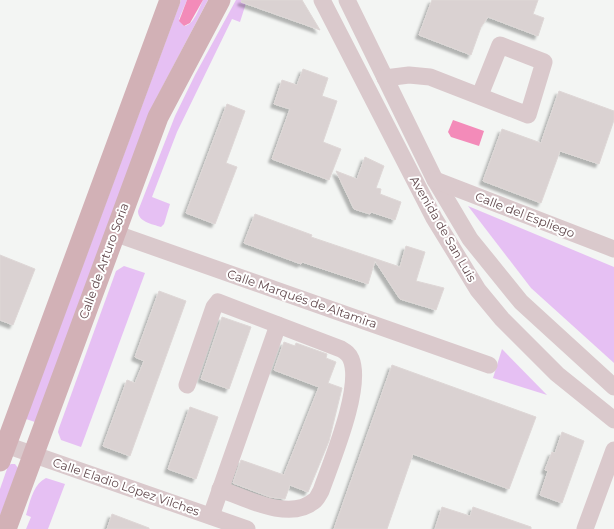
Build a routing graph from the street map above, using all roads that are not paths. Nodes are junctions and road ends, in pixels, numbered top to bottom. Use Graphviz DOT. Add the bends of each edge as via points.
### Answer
graph roads {
  1 [pos="170,0"];
  2 [pos="220,0"];
  3 [pos="322,0"];
  4 [pos="347,0"];
  5 [pos="385,78"];
  6 [pos="480,95"];
  7 [pos="435,180"];
  8 [pos="114,233"];
  9 [pos="614,249"];
  10 [pos="278,325"];
  11 [pos="489,365"];
  12 [pos="187,385"];
  13 [pos="614,387"];
  14 [pos="614,420"];
  15 [pos="614,450"];
  16 [pos="3,453"];
  17 [pos="33,453"];
  18 [pos="220,489"];
  19 [pos="211,516"];
  20 [pos="6,529"];
  21 [pos="247,529"];
  22 [pos="585,529"];
  1 -- 16 [label="main road"];
  2 -- 8 [label="main road, Calle de Arturo Soria" via="158,117"];
  3 -- 14 [label="street, Avenida de San Luis" via="434,218 478,290 502,319 557,374"];
  4 -- 5 [label="street, Avenida de San Luis"];
  5 -- 6 [label="street" via="409,75 430,77"];
  5 -- 7 [label="street, Avenida de San Luis"];
  7 -- 9 [label="street, Calle del Espliego"];
  7 -- 13 [label="street, Avenida de San Luis" via="470,239 521,302"];
  8 -- 11 [label="street, Calle Marqués de Altamira"];
  8 -- 17 [label="main road, Calle de Arturo Soria"];
  10 -- 12 [label="street" via="218,302"];
  10 -- 18 [label="street"];
  10 -- 18 [label="street" via="341,349 348,353 352,361 350,402 321,491 314,502 299,509 280,510"];
  15 -- 22 [label="street"];
  16 -- 17 [label="street, Calle Eladio López Vilches"];
  17 -- 19 [label="street, Calle Eladio López Vilches"];
  17 -- 20 [label="main road, Calle de Arturo Soria"];
  18 -- 19 [label="street"];
  19 -- 21 [label="street, Calle Eladio López Vilches"];
}
